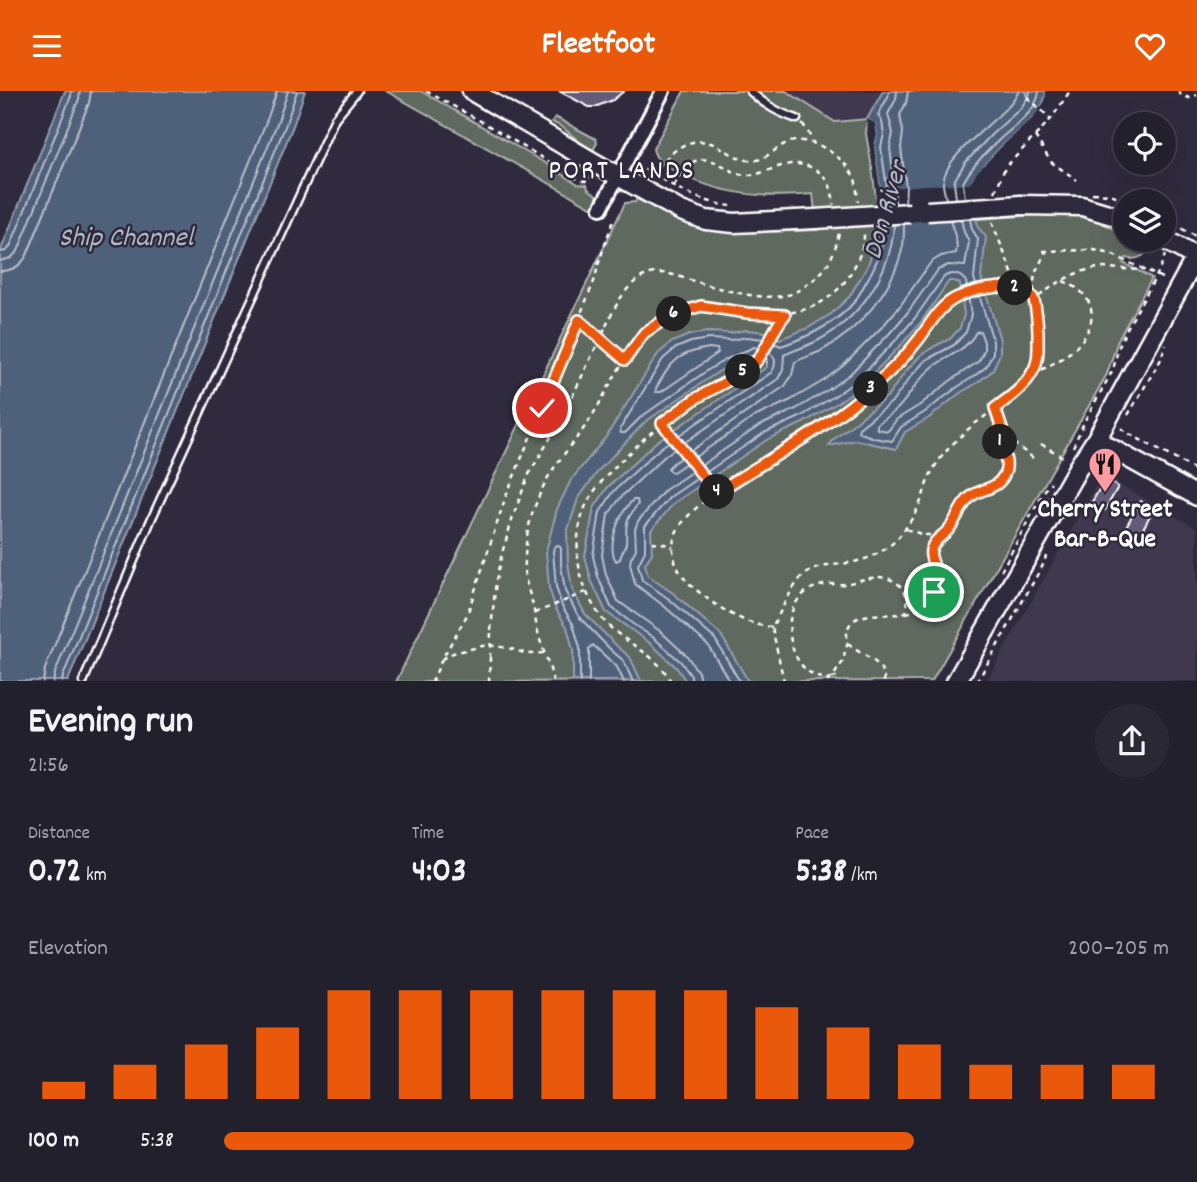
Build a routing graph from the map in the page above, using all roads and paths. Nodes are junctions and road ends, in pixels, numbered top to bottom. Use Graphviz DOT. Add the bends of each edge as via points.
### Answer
graph roads {
  1 [pos="357,91"];
  2 [pos="426,91"];
  3 [pos="472,91"];
  4 [pos="663,91"];
  5 [pos="750,91"];
  6 [pos="1070,91"];
  7 [pos="1178,91"];
  8 [pos="1197,95"];
  9 [pos="1027,97"];
  10 [pos="1059,108"];
  11 [pos="797,118"];
  12 [pos="1051,120"];
  13 [pos="1035,136"];
  14 [pos="813,142"];
  15 [pos="658,167"];
  16 [pos="646,170"];
  17 [pos="618,176"];
  18 [pos="1077,180"];
  19 [pos="586,182"];
  20 [pos="859,202"];
  21 [pos="729,206"];
  22 [pos="601,208"];
  23 [pos="1113,215"];
  24 [pos="613,221"];
  25 [pos="863,224"];
  26 [pos="1176,237"];
  27 [pos="1197,237"];
  28 [pos="1176,240"];
  29 [pos="1166,252"];
  30 [pos="1196,258"];
  31 [pos="1145,270"];
  32 [pos="1157,275"];
  33 [pos="1164,279"];
  34 [pos="1062,281"];
  35 [pos="1034,300"];
  36 [pos="785,315"];
  37 [pos="579,320"];
  38 [pos="606,326"];
  39 [pos="625,360"];
  40 [pos="757,361"];
  41 [pos="767,362"];
  42 [pos="1030,377"];
  43 [pos="995,408"];
  44 [pos="662,423"];
  45 [pos="1121,428"];
  46 [pos="1002,429"];
  47 [pos="1096,440"];
  48 [pos="1041,444"];
  49 [pos="1071,450"];
  50 [pos="1063,457"];
  51 [pos="1033,458"];
  52 [pos="1197,471"];
  53 [pos="1057,476"];
  54 [pos="716,493"];
  55 [pos="1197,496"];
  56 [pos="906,529"];
  57 [pos="939,537"];
  58 [pos="652,543"];
  59 [pos="673,547"];
  60 [pos="1000,571"];
  61 [pos="584,592"];
  62 [pos="535,613"];
  63 [pos="901,614"];
  64 [pos="772,627"];
  65 [pos="848,644"];
  66 [pos="545,653"];
  67 [pos="442,659"];
  68 [pos="840,677"];
  69 [pos="817,680"];
  70 [pos="830,680"];
  71 [pos="83,681"];
  72 [pos="432,681"];
  73 [pos="489,681"];
  74 [pos="553,681"];
  75 [pos="671,681"];
  76 [pos="784,681"];
  77 [pos="884,681"];
  78 [pos="956,681"];
  1 -- 71 [label="lane" via="335,118 151,520"];
  2 -- 19 [label="path"];
  3 -- 17 [label="street"];
  4 -- 17 [label="street"];
  5 -- 11 [label="lane" via="764,104"];
  6 -- 10 [label="path"];
  7 -- 8 [label="path" via="1189,98"];
  9 -- 12 [label="path"];
  11 -- 14 [label="path"];
  13 -- 18 [label="path" via="1051,162"];
  14 -- 15 [label="path" via="791,141 758,160 743,159 710,143 685,144"];
  14 -- 20 [label="path" via="840,159 855,179"];
  16 -- 21 [label="path" via="691,195"];
  17 -- 22 [label="street"];
  17 -- 23 [label="street, bridge" via="681,211 734,223 1021,205 1082,206"];
  24 -- 37 [label="path"];
  25 -- 36 [label="path" via="861,251 840,289 821,303"];
  26 -- 27 [label="path"];
  28 -- 30 [label="street"];
  29 -- 32 [label="path"];
  30 -- 47 [label="street"];
  31 -- 32 [label="path"];
  31 -- 34 [label="path" via="1099,268"];
  31 -- 35 [label="path" via="1094,250 1044,251 1035,274"];
  32 -- 33 [label="path"];
  32 -- 49 [label="path" via="1125,332 1113,370"];
  34 -- 35 [label="path"];
  34 -- 42 [label="path" via="1079,288 1089,300 1091,319 1077,345"];
  35 -- 42 [label="path" via="1038,353"];
  35 -- 54 [label="path" via="1018,288 990,289 946,304 874,386 803,439"];
  36 -- 39 [label="path" via="701,306 670,316 644,333"];
  36 -- 40 [label="path"];
  37 -- 39 [label="path"];
  37 -- 67 [label="path" via="506,496 467,615"];
  38 -- 73 [label="path, bridge" via="528,476 514,514 496,580"];
  39 -- 62 [label="path" via="552,470 534,508 525,575"];
  40 -- 41 [label="path"];
  40 -- 44 [label="path"];
  42 -- 43 [label="path"];
  43 -- 46 [label="path"];
  43 -- 56 [label="path" via="946,452 930,475"];
  44 -- 54 [label="path"];
  44 -- 61 [label="path" via="610,473 585,508 577,547"];
  45 -- 52 [label="path"];
  46 -- 51 [label="path"];
  46 -- 57 [label="path" via="999,436 1007,465 1003,478 966,501"];
  47 -- 55 [label="street"];
  47 -- 78 [label="street"];
  48 -- 50 [label="path"];
  53 -- 60 [label="path"];
  54 -- 59 [label="path" via="687,516"];
  56 -- 57 [label="path"];
  56 -- 64 [label="path" via="880,552 860,561 813,570 801,578"];
  57 -- 63 [label="path" via="930,551 936,579 931,600 915,612"];
  58 -- 59 [label="path"];
  59 -- 64 [label="path" via="676,566 690,586 749,623"];
  61 -- 62 [label="path"];
  61 -- 75 [label="path" via="602,618 653,658"];
  62 -- 66 [label="path"];
  63 -- 65 [label="path" via="863,615 854,620 848,628"];
  63 -- 69 [label="path" via="906,612 907,595 889,578 825,584 806,591 790,613 789,629 800,664"];
  64 -- 76 [label="path"];
  65 -- 70 [label="path" via="844,660"];
  65 -- 77 [label="path" via="881,667"];
  66 -- 67 [label="path" via="487,645"];
  66 -- 74 [label="path"];
  67 -- 72 [label="path"];
  68 -- 70 [label="path"];
  69 -- 70 [label="path"];
}
